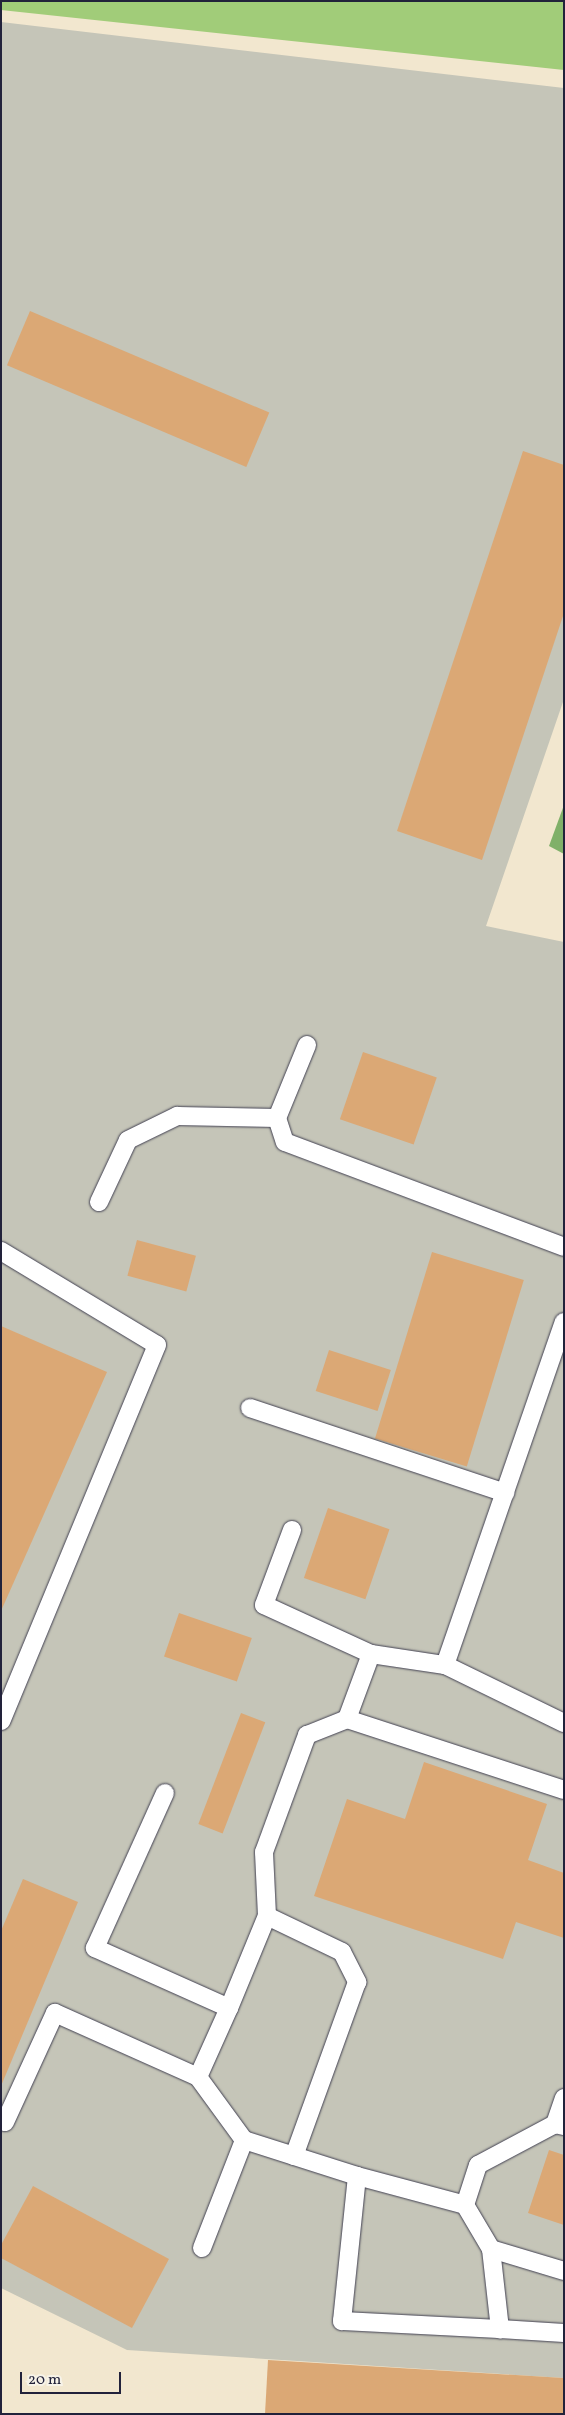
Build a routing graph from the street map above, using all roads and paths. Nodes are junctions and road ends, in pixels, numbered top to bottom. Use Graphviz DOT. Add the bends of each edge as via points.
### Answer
graph roads {
  1 [pos="307,1045"];
  2 [pos="277,1118"];
  3 [pos="99,1202"];
  4 [pos="564,1247"];
  5 [pos="1,1251"];
  6 [pos="564,1322"];
  7 [pos="250,1408"];
  8 [pos="505,1493"];
  9 [pos="292,1530"];
  10 [pos="371,1654"];
  11 [pos="445,1665"];
  12 [pos="347,1719"];
  13 [pos="1,1721"];
  14 [pos="564,1723"];
  15 [pos="564,1790"];
  16 [pos="165,1793"];
  17 [pos="268,1916"];
  18 [pos="229,2008"];
  19 [pos="198,2077"];
  20 [pos="564,2098"];
  21 [pos="5,2122"];
  22 [pos="559,2125"];
  23 [pos="244,2140"];
  24 [pos="294,2156"];
  25 [pos="357,2176"];
  26 [pos="465,2205"];
  27 [pos="202,2248"];
  28 [pos="491,2249"];
  29 [pos="564,2271"];
  30 [pos="500,2329"];
  31 [pos="564,2333"];
  1 -- 2 [label="lane"];
  2 -- 3 [label="lane" via="177,1116 128,1140"];
  2 -- 4 [label="lane" via="285,1142"];
  5 -- 13 [label="lane" via="157,1345"];
  6 -- 8 [label="lane"];
  7 -- 8 [label="lane"];
  8 -- 11 [label="lane"];
  9 -- 10 [label="lane" via="264,1605"];
  10 -- 11 [label="lane"];
  10 -- 12 [label="lane"];
  11 -- 14 [label="lane"];
  12 -- 15 [label="lane"];
  12 -- 17 [label="lane" via="307,1736 264,1852"];
  16 -- 18 [label="lane" via="95,1948"];
  17 -- 18 [label="lane"];
  17 -- 24 [label="lane" via="342,1952 357,1982"];
  18 -- 19 [label="lane"];
  19 -- 21 [label="lane" via="55,2012"];
  19 -- 23 [label="lane"];
  20 -- 22 [label="lane"];
  22 -- 26 [label="lane" via="478,2165"];
  23 -- 24 [label="lane"];
  23 -- 27 [label="lane"];
  24 -- 25 [label="lane"];
  25 -- 26 [label="lane"];
  25 -- 30 [label="lane" via="342,2321"];
  26 -- 28 [label="lane"];
  28 -- 29 [label="lane"];
  28 -- 30 [label="lane"];
  30 -- 31 [label="lane"];
}
